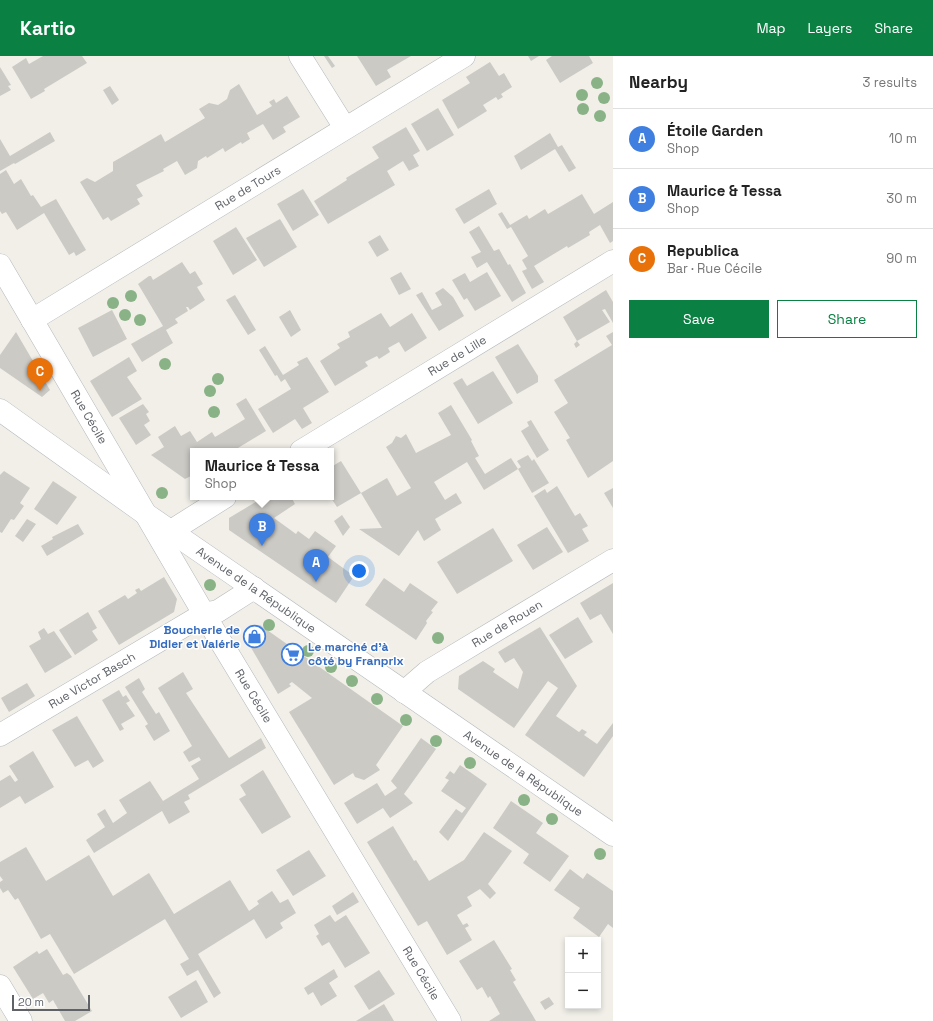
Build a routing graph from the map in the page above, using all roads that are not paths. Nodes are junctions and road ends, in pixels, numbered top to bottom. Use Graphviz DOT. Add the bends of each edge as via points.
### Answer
graph roads {
  1 [pos="300,56"];
  2 [pos="464,56"];
  3 [pos="344,128"];
  4 [pos="613,261"];
  5 [pos="0,265"];
  6 [pos="32,320"];
  7 [pos="0,410"];
  8 [pos="306,448"];
  9 [pos="220,500"];
  10 [pos="147,515"];
  11 [pos="171,531"];
  12 [pos="613,560"];
  13 [pos="254,588"];
  14 [pos="204,614"];
  15 [pos="404,692"];
  16 [pos="0,735"];
  17 [pos="613,835"];
  18 [pos="0,986"];
  19 [pos="21,1021"];
  20 [pos="450,1021"];
  1 -- 3 [label="street"];
  2 -- 3 [label="street, Rue de Tours"];
  3 -- 6 [label="street, Rue de Tours"];
  4 -- 8 [label="street, Rue de Lille"];
  5 -- 6 [label="street, Rue Cécile"];
  6 -- 10 [label="street, Rue Cécile"];
  7 -- 10 [label="street, Avenue de la République"];
  9 -- 11 [label="street"];
  10 -- 11 [label="street, Avenue de la République"];
  10 -- 14 [label="street, Rue Cécile"];
  11 -- 13 [label="street, Avenue de la République"];
  12 -- 15 [label="street, Rue de Rouen" via="427,672"];
  13 -- 14 [label="street, Rue Victor Basch" via="218,611"];
  13 -- 15 [label="street, Avenue de la République"];
  14 -- 16 [label="street, Rue Victor Basch"];
  14 -- 20 [label="street, Rue Cécile"];
  15 -- 17 [label="street, Avenue de la République"];
  18 -- 19 [label="street"];
}
